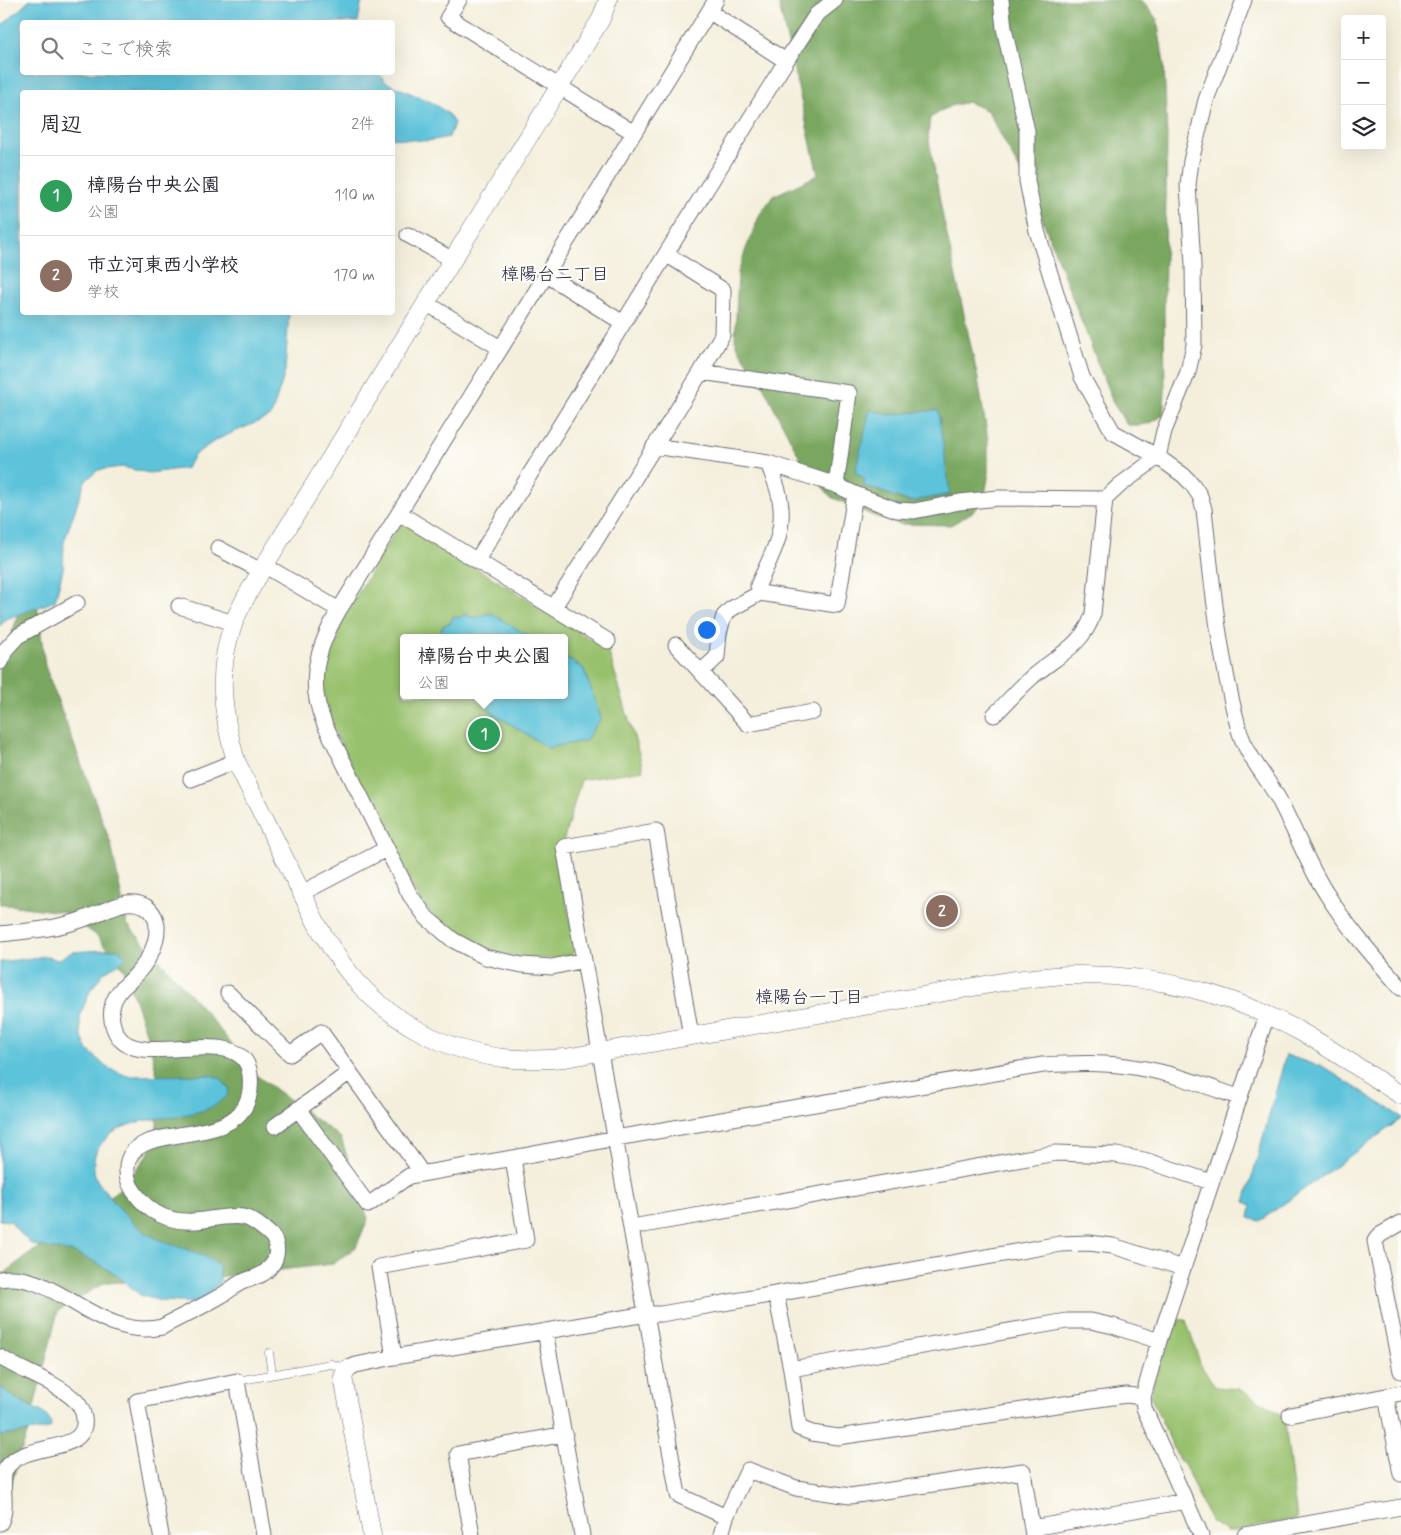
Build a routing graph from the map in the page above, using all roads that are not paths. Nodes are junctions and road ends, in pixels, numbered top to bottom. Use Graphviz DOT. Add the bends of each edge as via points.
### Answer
graph roads {
  1 [pos="459,0"];
  2 [pos="608,0"];
  3 [pos="835,0"];
  4 [pos="1001,0"];
  5 [pos="1244,0"];
  6 [pos="713,6"];
  7 [pos="786,61"];
  8 [pos="559,87"];
  9 [pos="634,133"];
  10 [pos="408,235"];
  11 [pos="666,254"];
  12 [pos="453,260"];
  13 [pos="547,275"];
  14 [pos="426,303"];
  15 [pos="623,323"];
  16 [pos="500,348"];
  17 [pos="700,372"];
  18 [pos="654,446"];
  19 [pos="1158,457"];
  20 [pos="768,463"];
  21 [pos="836,485"];
  22 [pos="855,494"];
  23 [pos="1105,499"];
  24 [pos="399,513"];
  25 [pos="218,548"];
  26 [pos="477,560"];
  27 [pos="262,568"];
  28 [pos="760,592"];
  29 [pos="77,603"];
  30 [pos="179,606"];
  31 [pos="554,608"];
  32 [pos="339,610"];
  33 [pos="234,623"];
  34 [pos="608,641"];
  35 [pos="676,645"];
  36 [pos="0,662"];
  37 [pos="701,672"];
  38 [pos="813,712"];
  39 [pos="994,715"];
  40 [pos="236,761"];
  41 [pos="191,780"];
  42 [pos="386,850"];
  43 [pos="302,893"];
  44 [pos="0,934"];
  45 [pos="584,960"];
  46 [pos="1401,988"];
  47 [pos="228,993"];
  48 [pos="1267,1015"];
  49 [pos="691,1036"];
  50 [pos="601,1053"];
  51 [pos="350,1072"];
  52 [pos="1401,1095"];
  53 [pos="1238,1097"];
  54 [pos="298,1109"];
  55 [pos="275,1126"];
  56 [pos="616,1138"];
  57 [pos="514,1158"];
  58 [pos="422,1173"];
  59 [pos="1211,1182"];
  60 [pos="1401,1223"];
  61 [pos="632,1227"];
  62 [pos="1183,1268"];
  63 [pos="0,1279"];
  64 [pos="776,1294"];
  65 [pos="646,1314"];
  66 [pos="545,1331"];
  67 [pos="1159,1341"];
  68 [pos="269,1354"];
  69 [pos="0,1357"];
  70 [pos="394,1357"];
  71 [pos="347,1369"];
  72 [pos="791,1369"];
  73 [pos="1401,1371"];
  74 [pos="272,1374"];
  75 [pos="237,1381"];
  76 [pos="1394,1394"];
  77 [pos="1144,1397"];
  78 [pos="1401,1409"];
  79 [pos="1290,1415"];
  80 [pos="564,1434"];
  81 [pos="1401,1474"];
  82 [pos="1186,1500"];
  83 [pos="1401,1507"];
  84 [pos="726,1517"];
  85 [pos="0,1523"];
  86 [pos="1033,1532"];
  87 [pos="161,1535"];
  88 [pos="264,1535"];
  89 [pos="372,1535"];
  90 [pos="472,1535"];
  91 [pos="582,1535"];
  92 [pos="721,1535"];
  93 [pos="1201,1535"];
  94 [pos="1245,1535"];
  1 -- 8 [label="street" via="448,16"];
  2 -- 8 [label="street" via="601,18"];
  3 -- 7 [label="street" via="816,15"];
  4 -- 19 [label="street" via="1004,28 1027,131 1027,181 1032,206 1082,377 1113,432"];
  5 -- 19 [label="street" via="1206,100 1191,161 1188,185 1194,345 1188,372 1164,431"];
  6 -- 7 [label="street"];
  6 -- 9 [label="street"];
  7 -- 11 [label="street"];
  8 -- 9 [label="street"];
  8 -- 12 [label="street"];
  9 -- 13 [label="street"];
  10 -- 12 [label="street"];
  11 -- 15 [label="street"];
  11 -- 17 [label="street" via="723,290 722,335"];
  12 -- 14 [label="street"];
  13 -- 15 [label="street"];
  13 -- 16 [label="street"];
  14 -- 16 [label="street"];
  14 -- 27 [label="street"];
  15 -- 26 [label="street"];
  16 -- 24 [label="street"];
  17 -- 18 [label="street"];
  17 -- 21 [label="street" via="849,393"];
  18 -- 20 [label="street"];
  18 -- 31 [label="street"];
  19 -- 23 [label="street"];
  19 -- 46 [label="street" via="1192,484 1204,509 1218,634 1248,753 1272,786 1324,891 1348,926"];
  20 -- 21 [label="street"];
  20 -- 28 [label="street" via="780,499 782,524 779,539 758,585"];
  21 -- 22 [label="street"];
  22 -- 23 [label="street" via="897,510 914,511 998,498"];
  22 -- 28 [label="street" via="837,605"];
  23 -- 39 [label="street" via="1089,627 1082,638 1032,677"];
  24 -- 26 [label="street"];
  24 -- 32 [label="street"];
  25 -- 27 [label="street"];
  26 -- 31 [label="street"];
  27 -- 32 [label="street"];
  27 -- 33 [label="street"];
  28 -- 37 [label="street" via="724,616 717,657"];
  29 -- 36 [label="street" via="18,636"];
  30 -- 33 [label="street"];
  31 -- 34 [label="street"];
  32 -- 42 [label="street" via="327,630 315,666 319,712"];
  33 -- 40 [label="street" via="226,652 223,710"];
  35 -- 37 [label="street"];
  37 -- 38 [label="street" via="748,724"];
  40 -- 41 [label="street"];
  40 -- 43 [label="street"];
  42 -- 43 [label="street"];
  42 -- 45 [label="street" via="410,895 427,918 453,940 485,957 522,965 552,967"];
  43 -- 50 [label="street" via="330,947 352,977 406,1024 441,1041 502,1058 534,1060"];
  44 -- 63 [label="street" via="64,925 131,902 153,912 157,930 155,944 142,969 117,994 112,1006 114,1030 120,1040 141,1050 212,1048 234,1052 248,1067 250,1093 246,1106 226,1124 164,1137 140,1146 128,1159 127,1178 132,1190 148,1209 158,1215 175,1220 249,1219 273,1237 277,1246 272,1266 264,1274 243,1281 162,1327 151,1329 137,1330 101,1317 32,1282 18,1278"];
  45 -- 49 [label="street" via="564,847 656,831"];
  45 -- 50 [label="street"];
  47 -- 51 [label="street" via="290,1054 321,1032"];
  48 -- 49 [label="street" via="1223,997 1180,986 1126,977 1076,975 1008,981"];
  48 -- 52 [label="street" via="1302,1032"];
  48 -- 53 [label="street"];
  49 -- 50 [label="street"];
  50 -- 56 [label="street"];
  51 -- 54 [label="street"];
  51 -- 58 [label="street"];
  53 -- 56 [label="street" via="1179,1077 1139,1068 1091,1063 1043,1065"];
  53 -- 59 [label="street"];
  54 -- 55 [label="street"];
  54 -- 58 [label="street" via="368,1205 409,1176"];
  56 -- 57 [label="street"];
  56 -- 61 [label="street"];
  57 -- 58 [label="street"];
  57 -- 70 [label="street" via="526,1240 379,1267"];
  59 -- 61 [label="street" via="1144,1160 1116,1155 1056,1153"];
  59 -- 62 [label="street"];
  60 -- 73 [label="street" via="1380,1235 1376,1241"];
  61 -- 65 [label="street"];
  62 -- 64 [label="street" via="1114,1246 1060,1244"];
  62 -- 67 [label="street"];
  64 -- 65 [label="street"];
  64 -- 72 [label="street"];
  65 -- 66 [label="street"];
  65 -- 84 [label="street" via="678,1495"];
  66 -- 70 [label="street"];
  66 -- 80 [label="street"];
  67 -- 72 [label="street" via="1091,1321 1067,1321"];
  67 -- 77 [label="street"];
  68 -- 74 [label="lane"];
  69 -- 85 [label="street" via="54,1385 78,1402 85,1420 79,1437 62,1446 24,1454 12,1462 2,1482 4,1508"];
  70 -- 71 [label="street"];
  71 -- 74 [label="lane" via="331,1364"];
  71 -- 89 [label="street" via="343,1378"];
  72 -- 77 [label="street" via="799,1428 838,1437 1126,1395"];
  74 -- 75 [label="lane"];
  75 -- 87 [label="street" via="136,1401"];
  75 -- 88 [label="street"];
  76 -- 78 [label="street"];
  76 -- 79 [label="street"];
  76 -- 81 [label="street"];
  77 -- 82 [label="street" via="1144,1408"];
  80 -- 90 [label="street" via="458,1454"];
  80 -- 91 [label="street"];
  82 -- 86 [label="street"];
  82 -- 93 [label="street"];
  83 -- 94 [label="street"];
  84 -- 86 [label="street" via="748,1470 796,1488 850,1496 1023,1471"];
  84 -- 92 [label="street"];
}
